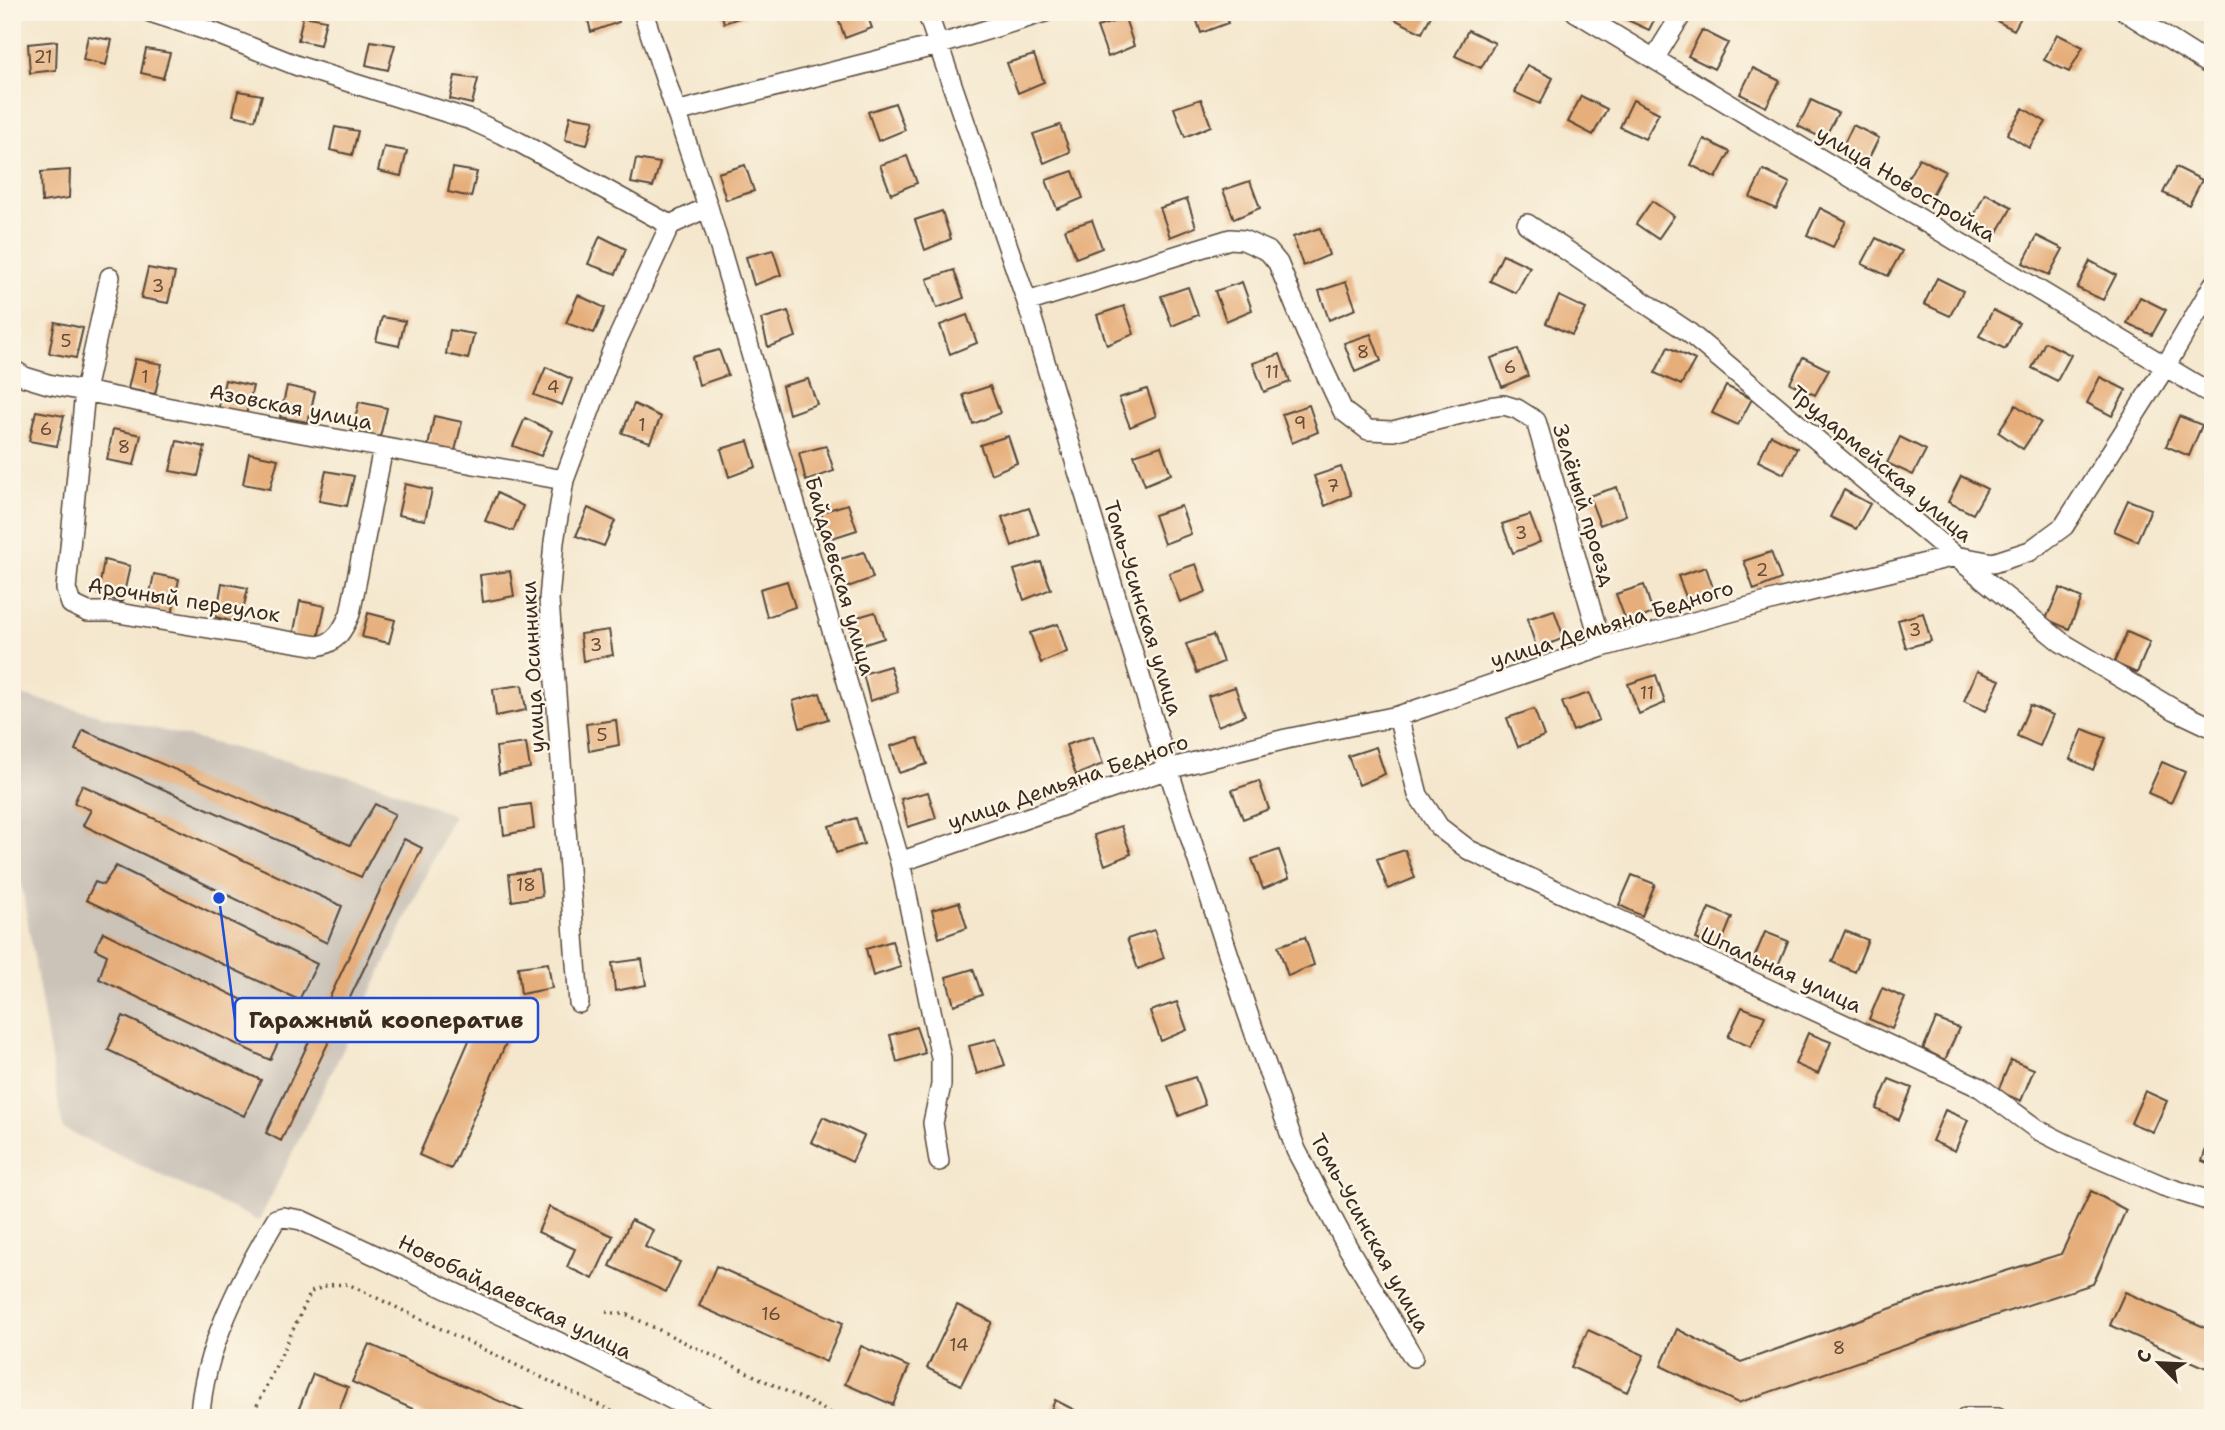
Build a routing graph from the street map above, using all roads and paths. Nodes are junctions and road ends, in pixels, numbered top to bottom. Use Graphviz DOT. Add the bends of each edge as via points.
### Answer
graph roads {
  1 [pos="150,12"];
  2 [pos="643,12"];
  3 [pos="927,12"];
  4 [pos="1045,12"];
  5 [pos="1576,12"];
  6 [pos="1683,12"];
  7 [pos="2126,12"];
  8 [pos="938,45"];
  9 [pos="1654,59"];
  10 [pos="2213,67"];
  11 [pos="676,111"];
  12 [pos="708,207"];
  13 [pos="1527,224"];
  14 [pos="670,225"];
  15 [pos="110,277"];
  16 [pos="2213,285"];
  17 [pos="1027,302"];
  18 [pos="2165,367"];
  19 [pos="12,369"];
  20 [pos="85,391"];
  21 [pos="2213,395"];
  22 [pos="383,448"];
  23 [pos="564,480"];
  24 [pos="1955,556"];
  25 [pos="1602,647"];
  26 [pos="1398,716"];
  27 [pos="2213,728"];
  28 [pos="1168,769"];
  29 [pos="900,862"];
  30 [pos="579,1003"];
  31 [pos="939,1161"];
  32 [pos="2213,1202"];
  33 [pos="606,1312"];
  34 [pos="1413,1357"];
  35 [pos="200,1418"];
  36 [pos="251,1418"];
  37 [pos="626,1418"];
  38 [pos="708,1418"];
  39 [pos="842,1418"];
  40 [pos="1966,1418"];
  41 [pos="1998,1418"];
  1 -- 14 [label="street" via="298,66 471,120"];
  2 -- 11 [label="street, Байдаевская улица"];
  3 -- 8 [label="street, Томь-Усинская улица"];
  4 -- 8 [label="street"];
  5 -- 9 [label="street, улица Новостройка"];
  6 -- 9 [label="street"];
  7 -- 10 [label="street"];
  8 -- 11 [label="street"];
  8 -- 17 [label="street, Томь-Усинская улица"];
  9 -- 18 [label="street, улица Новостройка"];
  11 -- 12 [label="street, Байдаевская улица"];
  12 -- 14 [label="street"];
  12 -- 29 [label="street, Байдаевская улица"];
  13 -- 24 [label="street, Трудармейская улица" via="1687,331"];
  14 -- 23 [label="street, улица Осинники" via="612,351"];
  15 -- 20 [label="street, Арочный переулок"];
  16 -- 18 [label="street, улица Демьяна Бедного"];
  17 -- 25 [label="street, Зелёный проезд" via="1230,239 1268,251 1278,263 1343,411 1368,429 1393,431 1504,405 1536,421"];
  17 -- 28 [label="street, Томь-Усинская улица"];
  18 -- 21 [label="street, улица Новостройка"];
  18 -- 24 [label="street, улица Демьяна Бедного" via="2064,526 2030,551 1993,563"];
  19 -- 20 [label="street, Азовская улица" via="24,377"];
  20 -- 22 [label="street, Азовская улица"];
  20 -- 22 [label="street, Арочный переулок" via="66,589 71,604 88,611 327,644 341,632 350,614"];
  22 -- 23 [label="street, Азовская улица"];
  23 -- 30 [label="street, улица Осинники" via="549,600"];
  24 -- 25 [label="street, улица Демьяна Бедного"];
  24 -- 27 [label="street, Трудармейская улица" via="2061,642"];
  25 -- 26 [label="street, улица Демьяна Бедного"];
  26 -- 28 [label="street, улица Демьяна Бедного"];
  26 -- 32 [label="street, Шпальная улица" via="1418,795 1439,827 1469,850 1981,1087 2038,1130 2070,1146"];
  28 -- 29 [label="street, улица Демьяна Бедного"];
  28 -- 34 [label="street, Томь-Усинская улица" via="1296,1150"];
  29 -- 31 [label="street, Байдаевская улица" via="941,1058 942,1085 933,1124"];
  33 -- 39 [label="path" via="628,1315"];
  35 -- 38 [label="street, Новобайдаевская улица" via="221,1328 256,1253 276,1219 283,1217 300,1220 592,1358"];
  36 -- 37 [label="path" via="311,1292 348,1284"];
  40 -- 41 [label="street"];
}
